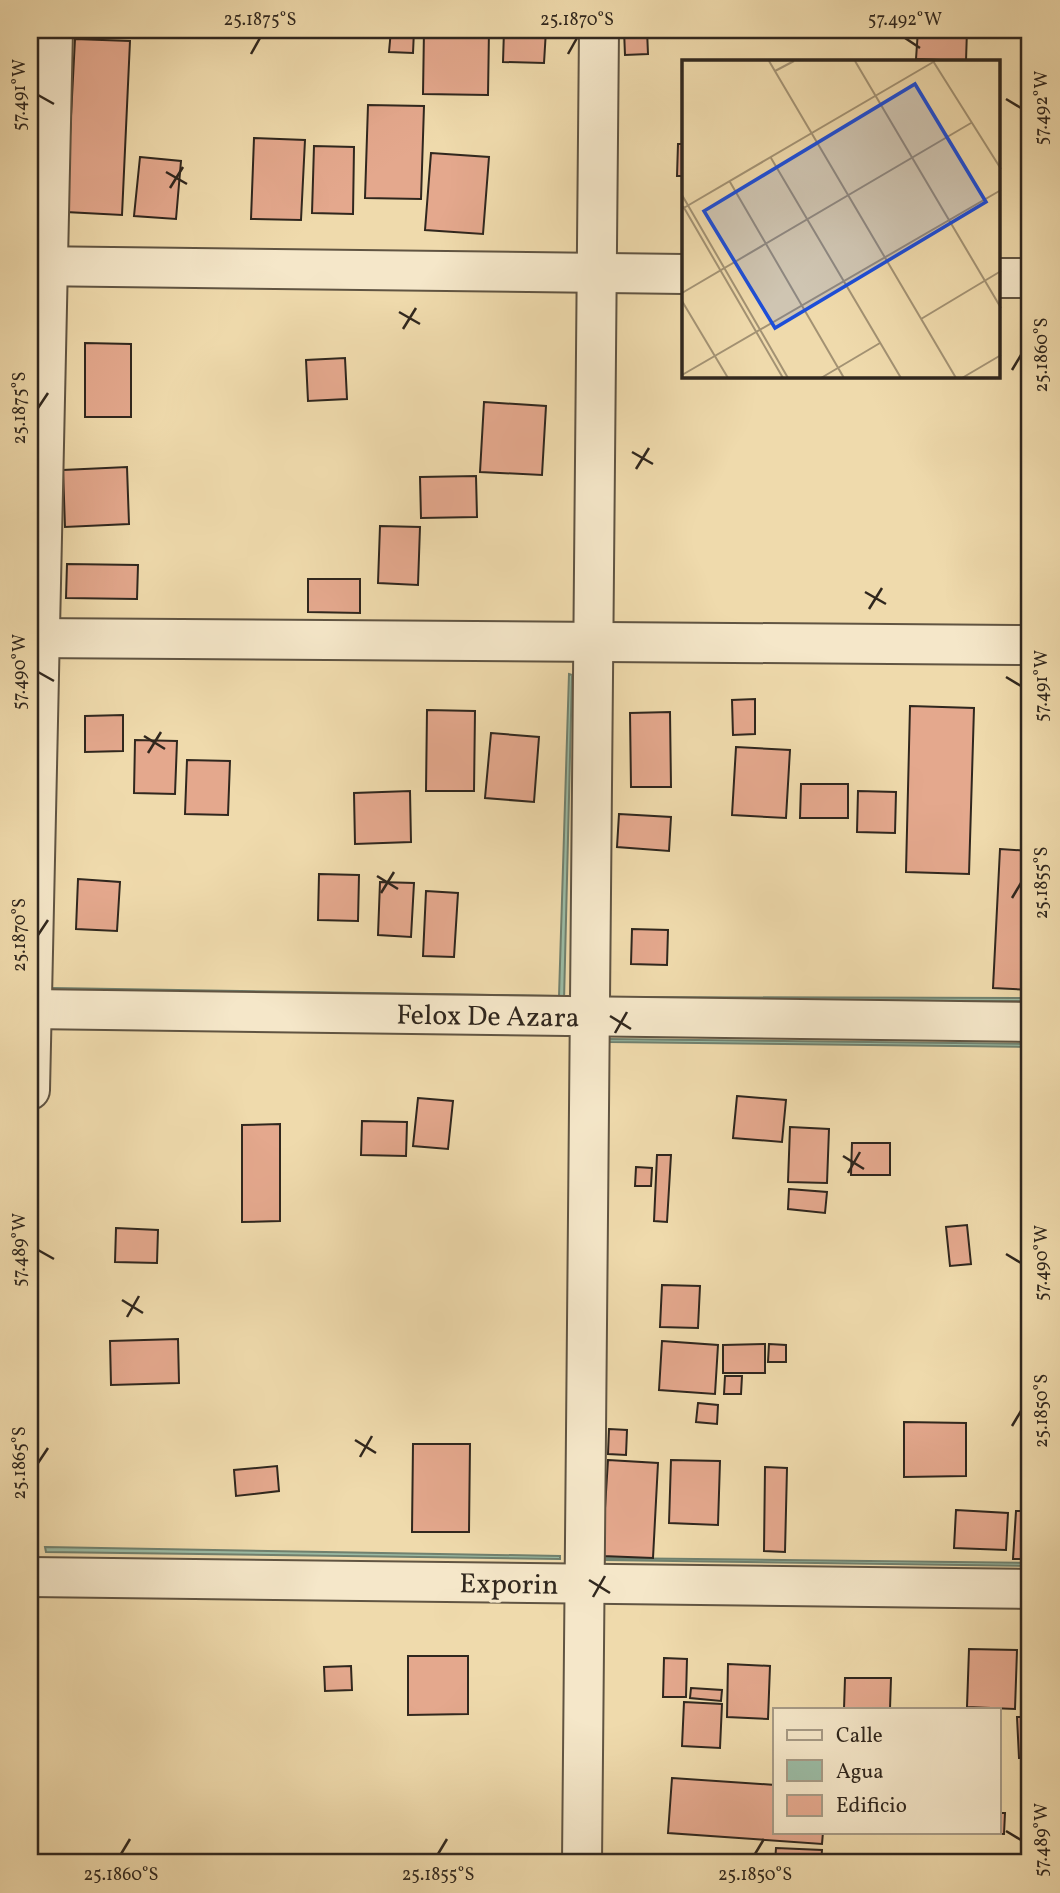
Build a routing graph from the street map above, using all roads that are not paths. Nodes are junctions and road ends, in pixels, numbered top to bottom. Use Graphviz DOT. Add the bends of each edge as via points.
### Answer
graph roads {
  1 [pos="53,30"];
  2 [pos="599,30"];
  3 [pos="39,266"];
  4 [pos="598,273"];
  5 [pos="682,274"];
  6 [pos="1000,278"];
  7 [pos="1030,278"];
  8 [pos="35,638"];
  9 [pos="594,642"];
  10 [pos="1030,645"];
  11 [pos="31,1009"];
  12 [pos="590,1016"];
  13 [pos="1030,1022"];
  14 [pos="30,1090"];
  15 [pos="30,1577"];
  16 [pos="585,1584"];
  17 [pos="1030,1589"];
  18 [pos="582,1863"];
  1 -- 3 [label="street"];
  2 -- 4 [label="street"];
  3 -- 4 [label="street"];
  3 -- 8 [label="street"];
  4 -- 5 [label="street"];
  4 -- 9 [label="street"];
  6 -- 7 [label="street"];
  8 -- 9 [label="street"];
  8 -- 11 [label="street"];
  9 -- 10 [label="street"];
  9 -- 12 [label="street"];
  11 -- 12 [label="street, Felox De Azara"];
  11 -- 14 [label="street"];
  12 -- 13 [label="street, Felox De Azara"];
  12 -- 16 [label="street"];
  15 -- 16 [label="street, Exporin"];
  16 -- 17 [label="street, Exporin"];
  16 -- 18 [label="street"];
}
